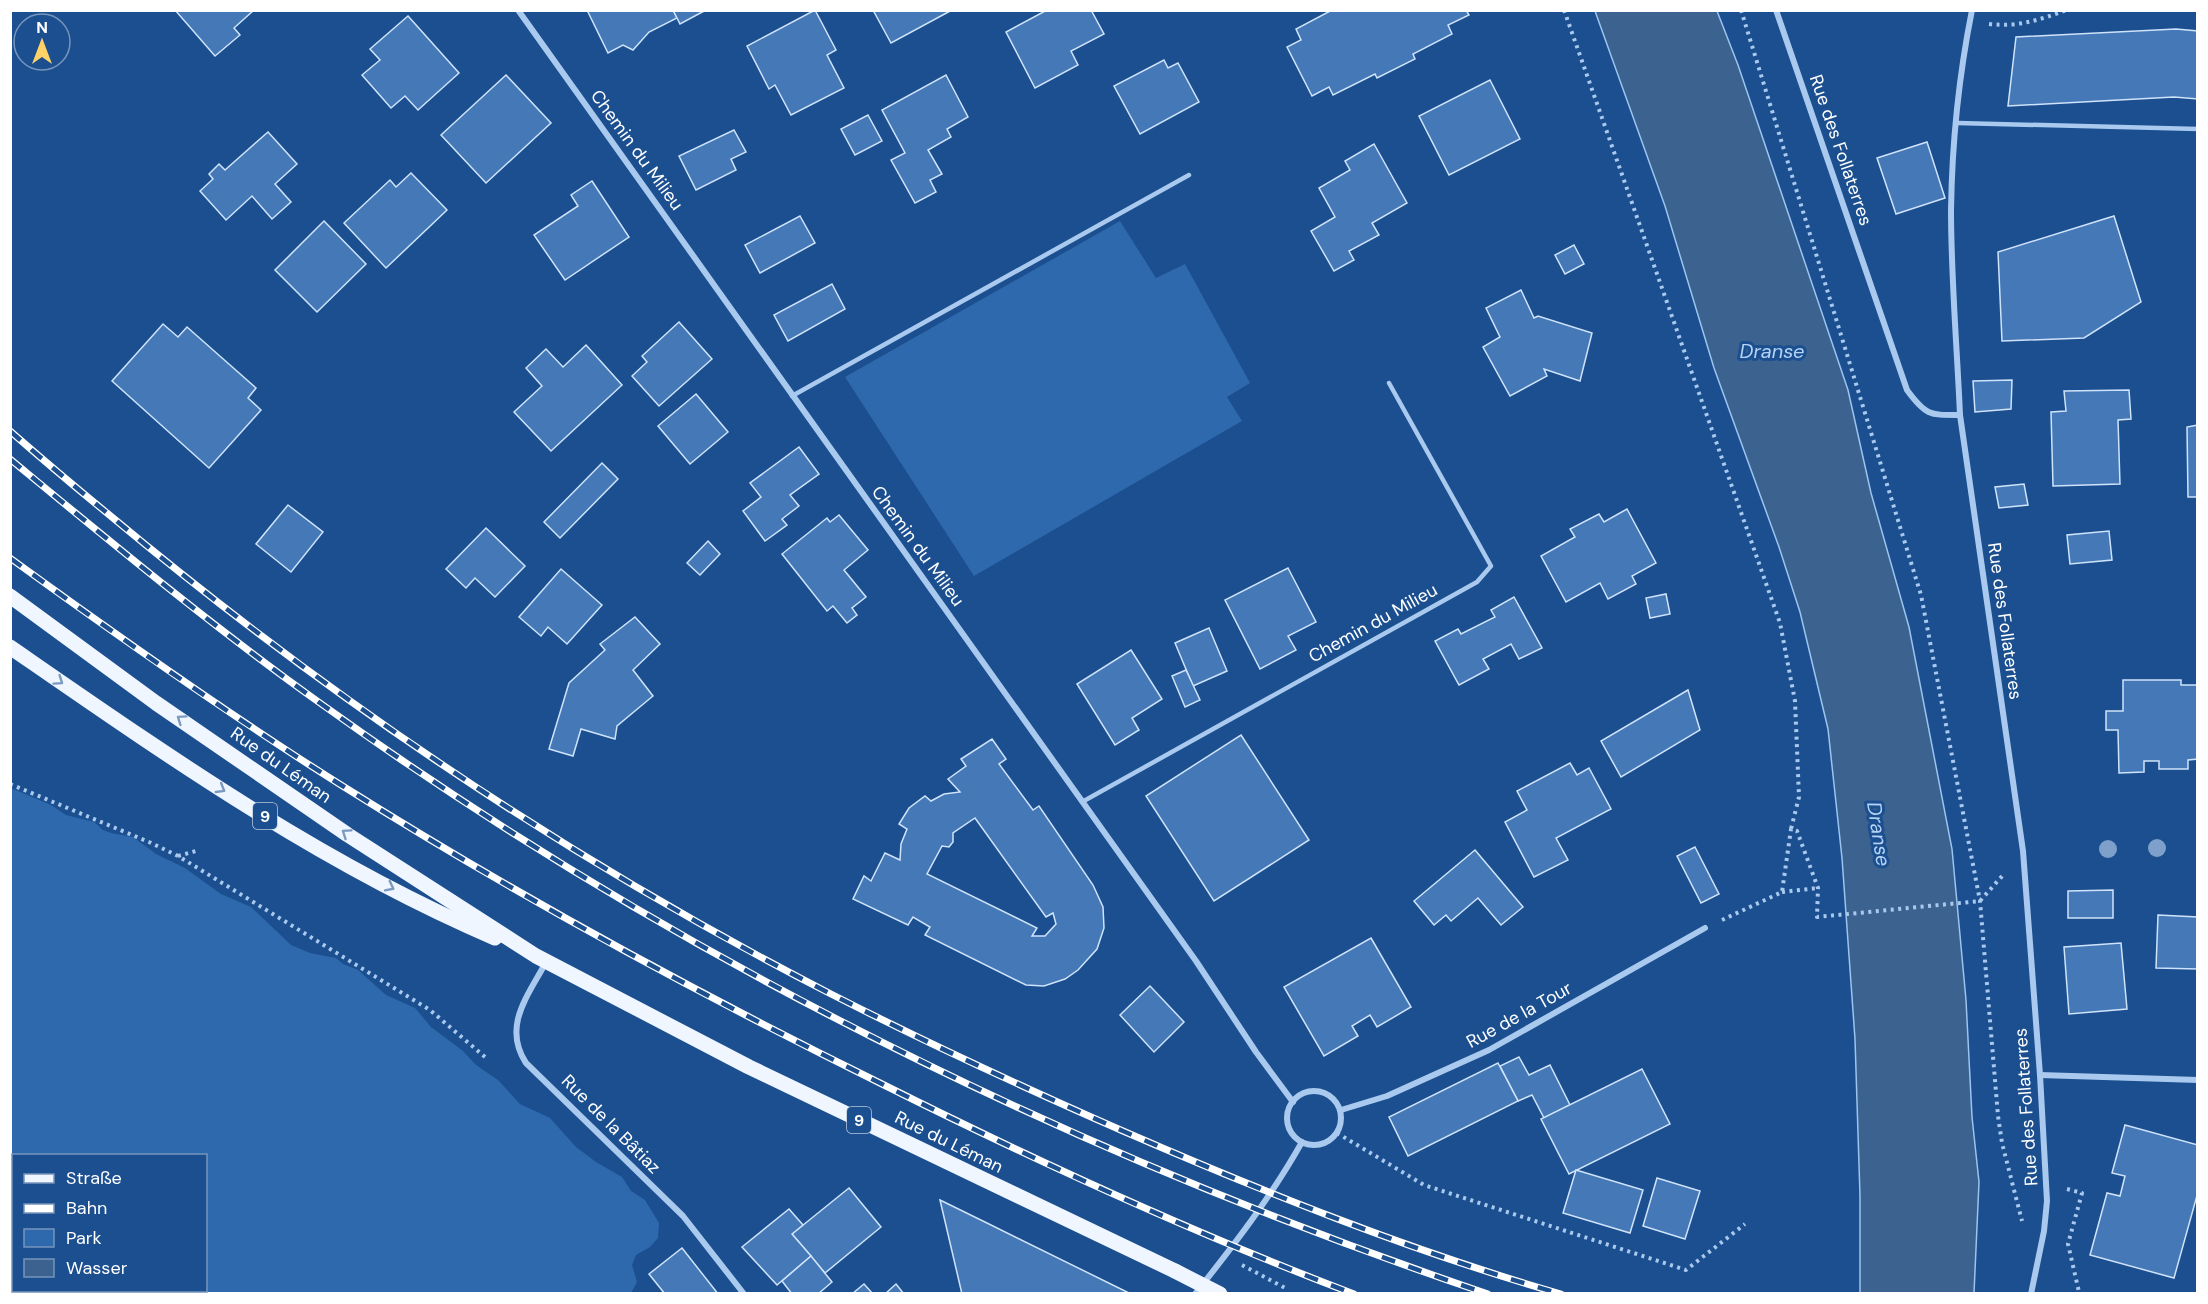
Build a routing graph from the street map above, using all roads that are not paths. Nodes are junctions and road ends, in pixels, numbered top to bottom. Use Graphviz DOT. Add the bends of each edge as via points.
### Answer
graph roads {
  1 [pos="518,10"];
  2 [pos="1776,10"];
  3 [pos="1972,10"];
  4 [pos="1957,123"];
  5 [pos="2198,129"];
  6 [pos="1189,176"];
  7 [pos="1389,383"];
  8 [pos="792,396"];
  9 [pos="1960,415"];
  10 [pos="10,596"];
  11 [pos="10,647"];
  12 [pos="1082,802"];
  13 [pos="1705,928"];
  14 [pos="541,958"];
  15 [pos="2040,1075"];
  16 [pos="2198,1080"];
  17 [pos="1293,1102"];
  18 [pos="1341,1110"];
  19 [pos="1302,1142"];
  20 [pos="744,1293"];
  21 [pos="1195,1293"];
  22 [pos="1220,1293"];
  23 [pos="2031,1293"];
  1 -- 8 [label="street, Chemin du Milieu"];
  2 -- 9 [label="street, Rue des Follaterres" via="1907,390 1930,414"];
  3 -- 4 [label="street"];
  4 -- 5 [label="lane"];
  4 -- 9 [label="street" via="1952,210"];
  6 -- 8 [label="lane"];
  7 -- 12 [label="lane, Chemin du Milieu" via="1491,566 1477,582"];
  8 -- 12 [label="street, Chemin du Milieu"];
  9 -- 15 [label="street, Rue des Follaterres" via="2023,851"];
  14 -- 10 [label="main road, Rue du Léman / 9, one-way" via="348,835"];
  11 -- 14 [label="main road, Rue du Léman / 9, one-way" via="136,734 328,853 440,912"];
  12 -- 17 [label="street, Chemin du Milieu"];
  13 -- 18 [label="street, Rue de la Tour" via="1489,1050 1388,1096"];
  14 -- 20 [label="street, Rue de la Bâtiaz" via="516,1021 518,1051 683,1216"];
  14 -- 22 [label="main road, Rue du Léman / 9, bridge" via="749,1067"];
  15 -- 16 [label="street"];
  15 -- 23 [label="street, Rue des Follaterres" via="2047,1201"];
  17 -- 18 [label="street" via="1303,1093 1320,1091 1335,1100"];
  17 -- 19 [label="street" via="1287,1114 1288,1125"];
  18 -- 19 [label="street" via="1337,1133 1324,1143"];
  19 -- 21 [label="street" via="1248,1228"];
}
